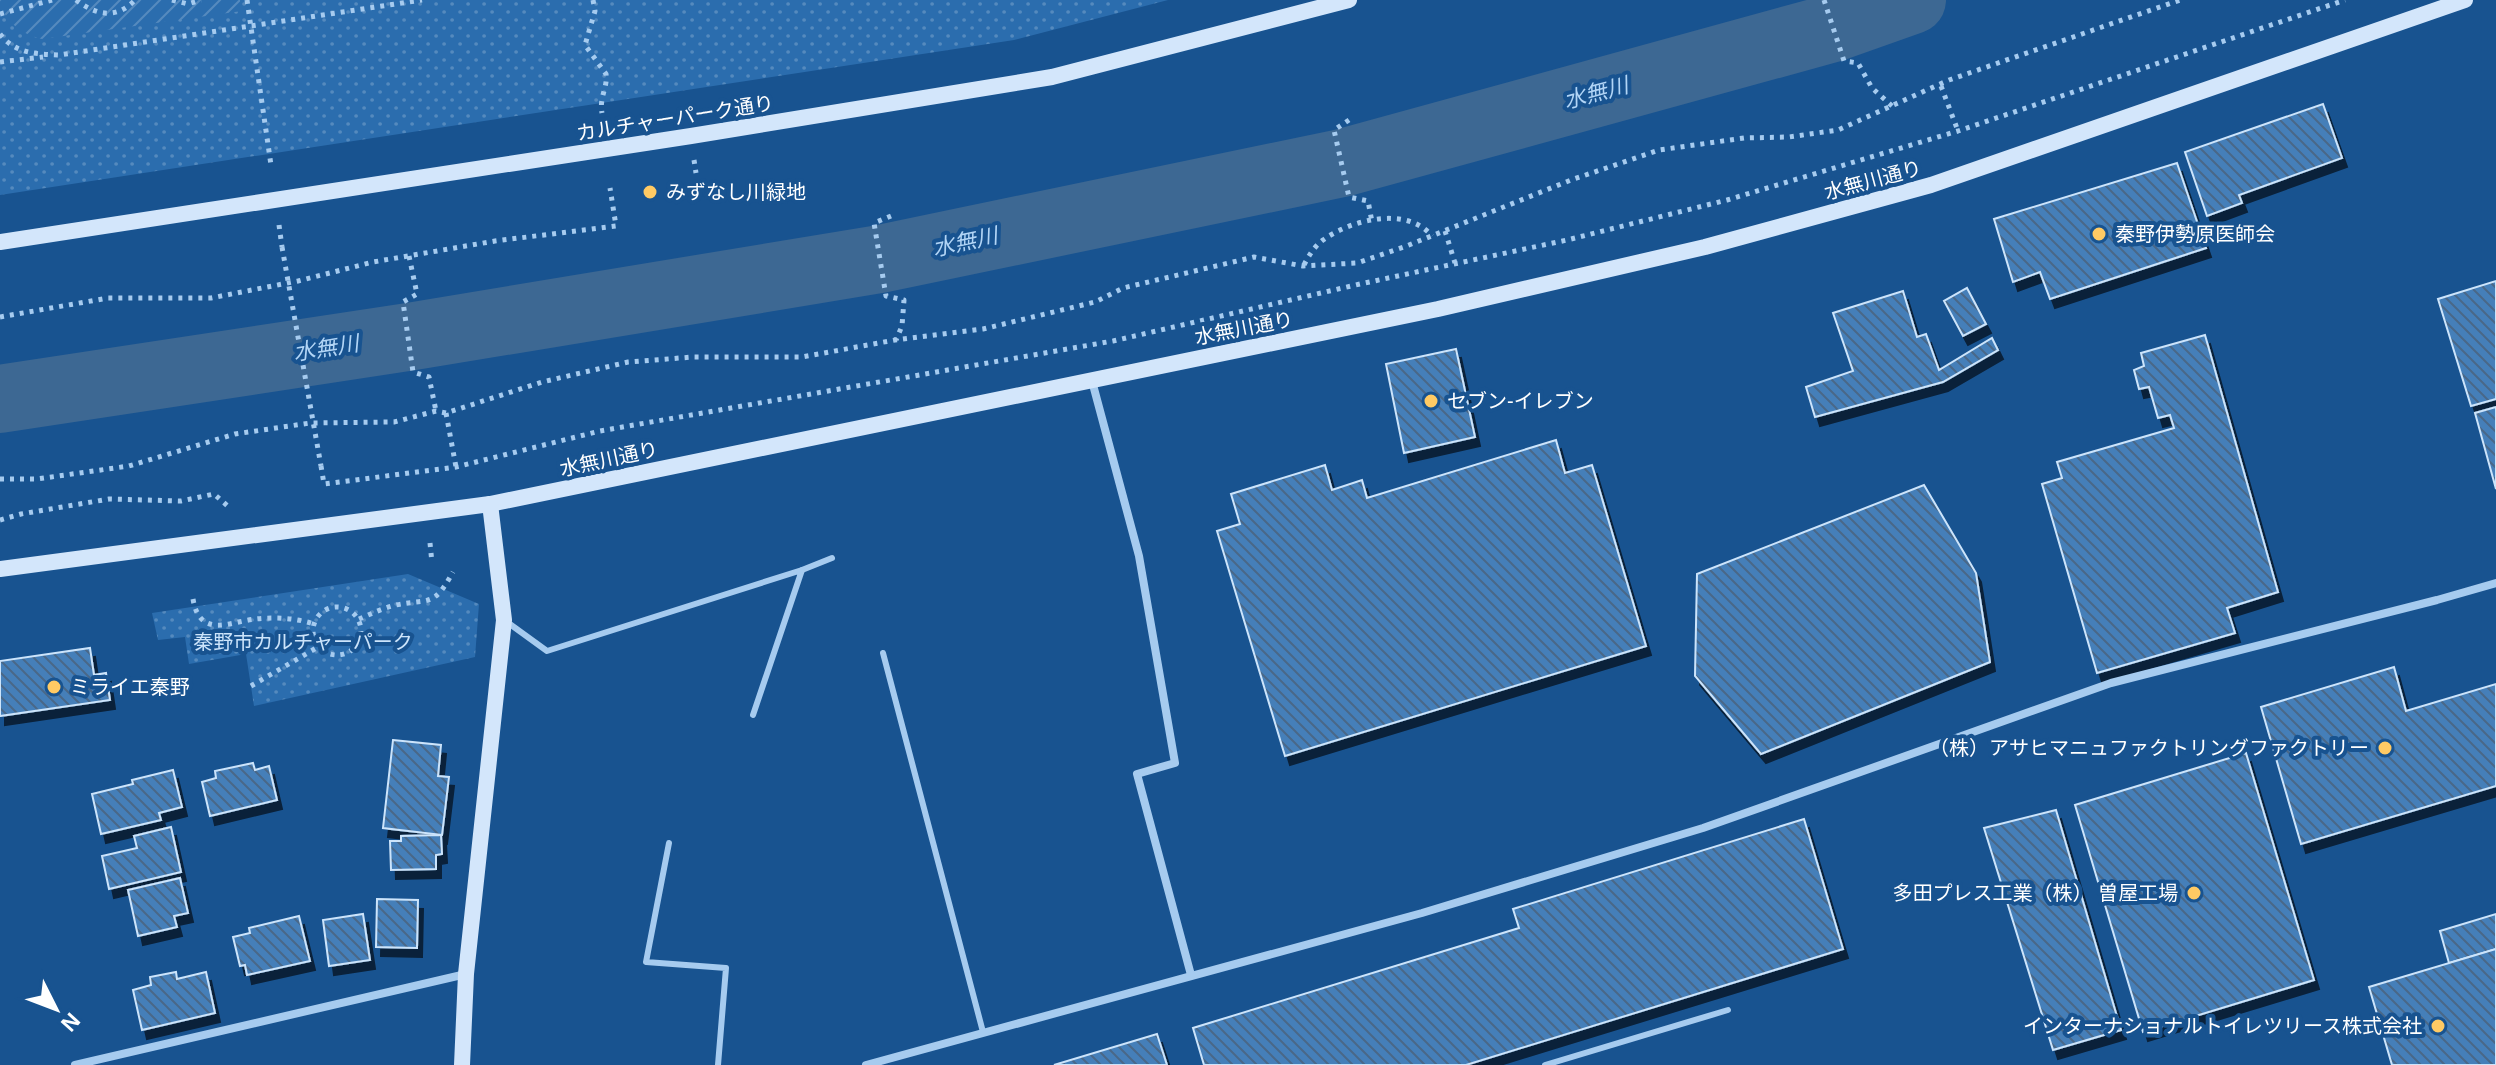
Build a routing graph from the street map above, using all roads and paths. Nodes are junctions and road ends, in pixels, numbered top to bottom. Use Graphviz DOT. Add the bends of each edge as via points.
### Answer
graph roads {
  1 [pos="52,0"];
  2 [pos="76,0"];
  3 [pos="135,0"];
  4 [pos="172,0"];
  5 [pos="201,0"];
  6 [pos="247,0"];
  7 [pos="422,0"];
  8 [pos="593,0"];
  9 [pos="1349,0"];
  10 [pos="1824,0"];
  11 [pos="2180,0"];
  12 [pos="2345,0"];
  13 [pos="2465,0"];
  14 [pos="0,14"];
  15 [pos="252,27"];
  16 [pos="0,34"];
  17 [pos="59,55"];
  18 [pos="0,62"];
  19 [pos="1941,86"];
  20 [pos="1892,106"];
  21 [pos="602,113"];
  22 [pos="1349,120"];
  23 [pos="1958,131"];
  24 [pos="271,165"];
  25 [pos="610,188"];
  26 [pos="891,216"];
  27 [pos="1372,222"];
  28 [pos="279,224"];
  29 [pos="1445,231"];
  30 [pos="1432,236"];
  31 [pos="0,242"];
  32 [pos="409,256"];
  33 [pos="1455,263"];
  34 [pos="1303,266"];
  35 [pos="0,317"];
  36 [pos="895,340"];
  37 [pos="1092,379"];
  38 [pos="436,411"];
  39 [pos="446,413"];
  40 [pos="456,467"];
  41 [pos="0,479"];
  42 [pos="490,504"];
  43 [pos="230,508"];
  44 [pos="0,520"];
  45 [pos="430,543"];
  46 [pos="832,558"];
  47 [pos="432,563"];
  48 [pos="0,569"];
  49 [pos="802,570"];
  50 [pos="453,572"];
  51 [pos="2496,583"];
  52 [pos="193,599"];
  53 [pos="359,619"];
  54 [pos="504,620"];
  55 [pos="314,624"];
  56 [pos="318,647"];
  57 [pos="883,653"];
  58 [pos="251,686"];
  59 [pos="753,715"];
  60 [pos="669,843"];
  61 [pos="466,974"];
  62 [pos="1191,975"];
  63 [pos="1728,1010"];
  64 [pos="983,1032"];
  65 [pos="75,1065"];
  66 [pos="462,1065"];
  67 [pos="718,1065"];
  68 [pos="866,1065"];
  69 [pos="1545,1065"];
  1 -- 14 [label="path"];
  2 -- 3 [label="path" via="110,15"];
  4 -- 5 [label="path"];
  6 -- 15 [label="path"];
  7 -- 15 [label="path"];
  8 -- 21 [label="path" via="585,45 606,74"];
  9 -- 31 [label="street, カルチャーパーク通り" via="1052,77"];
  10 -- 20 [label="path" via="1844,61 1858,63 1872,88"];
  11 -- 19 [label="path"];
  12 -- 23 [label="path"];
  13 -- 37 [label="street, 水無川通り" via="1931,185 1705,247 1498,295"];
  15 -- 17 [label="path"];
  15 -- 24 [label="path"];
  16 -- 17 [label="path" via="26,53"];
  17 -- 18 [label="path"];
  19 -- 20 [label="path"];
  19 -- 23 [label="path"];
  20 -- 29 [label="path" via="1838,130 1659,150"];
  22 -- 27 [label="path" via="1334,130 1349,197 1368,201"];
  23 -- 33 [label="path" via="1727,200"];
  25 -- 32 [label="path" via="616,226"];
  26 -- 36 [label="path" via="874,223 886,296 904,300"];
  27 -- 30 [label="path" via="1408,219"];
  27 -- 34 [label="path" via="1321,241"];
  28 -- 40 [label="path, bridge" via="324,484"];
  29 -- 30 [label="path"];
  29 -- 33 [label="path"];
  30 -- 34 [label="path" via="1357,263"];
  32 -- 35 [label="path" via="211,298 108,298"];
  32 -- 38 [label="path" via="417,294 403,302 413,372 429,377"];
  33 -- 40 [label="path" via="1113,341 600,431"];
  34 -- 36 [label="path" via="1254,257 983,329"];
  36 -- 39 [label="path" via="802,357 628,362"];
  37 -- 42 [label="street, 水無川通り"];
  37 -- 62 [label="street" via="1139,556 1175,763 1137,774"];
  38 -- 39 [label="path"];
  38 -- 41 [label="path" via="394,422 310,423 235,434 129,466"];
  39 -- 40 [label="path"];
  42 -- 48 [label="street, 水無川通り"];
  42 -- 54 [label="street"];
  43 -- 44 [label="path" via="214,494 181,501 109,499"];
  45 -- 47 [label="path"];
  46 -- 49 [label="lane"];
  49 -- 54 [label="lane" via="547,651"];
  49 -- 59 [label="lane"];
  50 -- 53 [label="path" via="430,601 385,608"];
  51 -- 62 [label="street" via="2111,683 1703,828 1422,913"];
  52 -- 55 [label="path" via="204,620 222,627 254,619"];
  53 -- 55 [label="path" via="339,607 324,611"];
  53 -- 56 [label="path" via="361,635 354,649 339,656"];
  54 -- 61 [label="street"];
  55 -- 56 [label="path"];
  56 -- 58 [label="path"];
  57 -- 64 [label="lane"];
  60 -- 67 [label="lane" via="646,962 726,968"];
  61 -- 65 [label="street"];
  61 -- 66 [label="street"];
  62 -- 64 [label="street"];
  63 -- 69 [label="lane"];
  64 -- 68 [label="street"];
}
